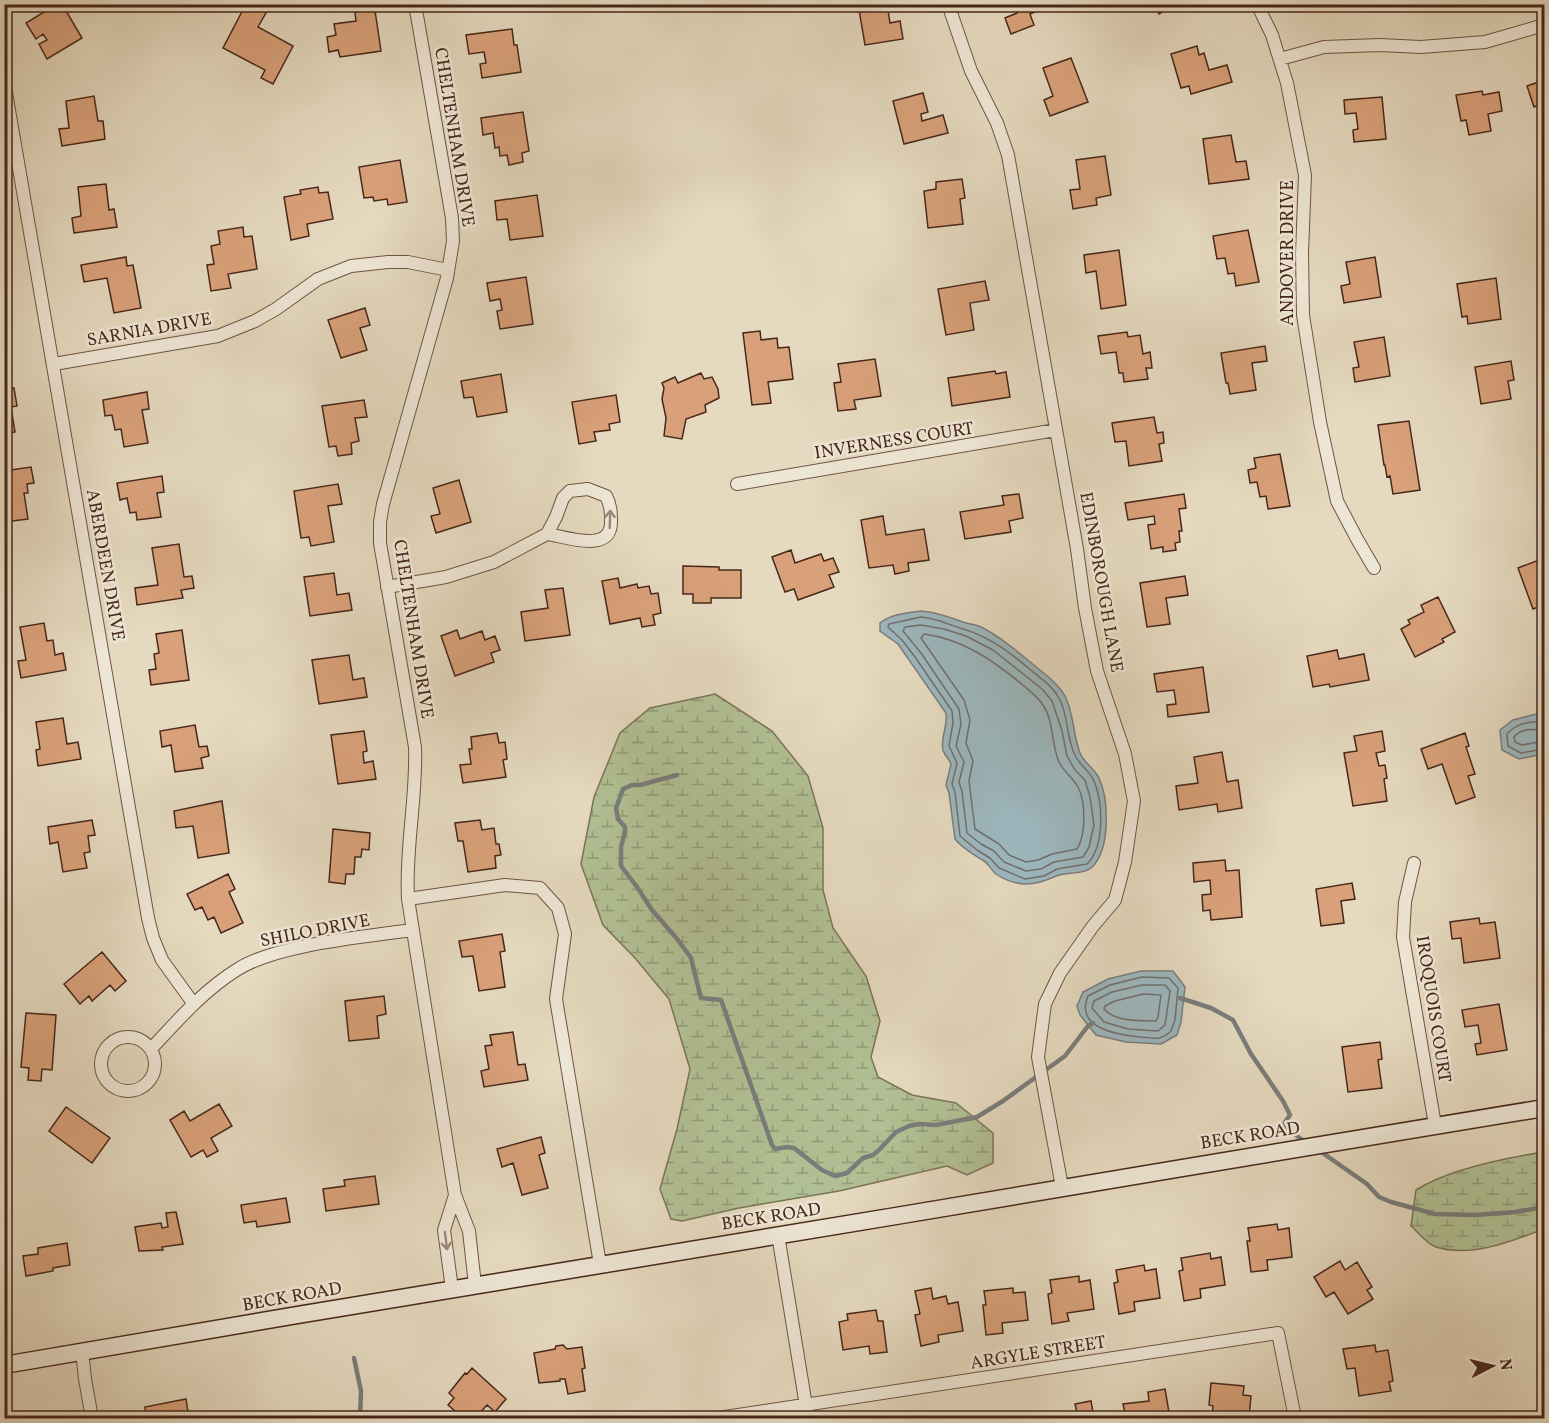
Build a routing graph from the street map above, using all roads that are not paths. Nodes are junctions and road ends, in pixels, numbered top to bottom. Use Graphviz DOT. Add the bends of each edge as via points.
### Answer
graph roads {
  1 [pos="415,4"];
  2 [pos="948,4"];
  3 [pos="1257,4"];
  4 [pos="1545,25"];
  5 [pos="1280,59"];
  6 [pos="4,81"];
  7 [pos="8,119"];
  8 [pos="448,270"];
  9 [pos="54,364"];
  10 [pos="1056,430"];
  11 [pos="736,484"];
  12 [pos="547,534"];
  13 [pos="1374,568"];
  14 [pos="387,587"];
  15 [pos="1414,863"];
  16 [pos="408,899"];
  17 [pos="412,930"];
  18 [pos="193,1004"];
  19 [pos="151,1049"];
  20 [pos="1545,1108"];
  21 [pos="1435,1125"];
  22 [pos="1062,1187"];
  23 [pos="455,1195"];
  24 [pos="778,1235"];
  25 [pos="600,1264"];
  26 [pos="476,1285"];
  27 [pos="452,1289"];
  28 [pos="82,1351"];
  29 [pos="4,1365"];
  30 [pos="806,1404"];
  31 [pos="92,1419"];
  32 [pos="718,1419"];
  33 [pos="808,1419"];
  34 [pos="1295,1419"];
  1 -- 8 [label="street, CHELTENHAM DRIVE" via="453,219"];
  2 -- 10 [label="street, EDINBOROUGH LANE" via="1008,155"];
  3 -- 5 [label="street, ANDOVER DRIVE"];
  4 -- 5 [label="street" via="1485,42 1421,47 1324,47"];
  5 -- 13 [label="street, ANDOVER DRIVE" via="1305,175 1303,315 1320,423 1337,501"];
  6 -- 7 [label="street, ABERDEEN DRIVE"];
  7 -- 9 [label="street, ABERDEEN DRIVE"];
  8 -- 9 [label="street, SARNIA DRIVE" via="408,262 351,266 318,279 255,321 218,336"];
  8 -- 14 [label="street, CHELTENHAM DRIVE" via="380,522"];
  9 -- 18 [label="street, ABERDEEN DRIVE" via="148,918 162,960"];
  10 -- 11 [label="street, INVERNESS COURT"];
  10 -- 22 [label="street, EDINBOROUGH LANE" via="1097,671 1125,754 1134,801 1125,862 1114,900 1060,973 1045,1004 1038,1057"];
  12 -- 12 [label="street, one-way" via="591,542 605,536 611,528 610,503 597,491 570,491"];
  12 -- 14 [label="street" via="478,568"];
  14 -- 16 [label="street, CHELTENHAM DRIVE" via="415,747"];
  15 -- 21 [label="street, IROQUOIS COURT" via="1405,902 1403,937"];
  16 -- 17 [label="street, CHELTENHAM DRIVE"];
  16 -- 25 [label="street" via="505,885 540,888 558,908 565,934 556,999"];
  17 -- 18 [label="street, SHILO DRIVE" via="273,954 239,968"];
  17 -- 23 [label="street, CHELTENHAM DRIVE"];
  18 -- 19 [label="street, SHILO DRIVE"];
  19 -- 19 [label="street" via="141,1040 127,1036 114,1040 104,1050 100,1064 104,1078 115,1088 128,1091 142,1087 152,1077 155,1063"];
  20 -- 21 [label="main road, BECK ROAD"];
  21 -- 22 [label="main road, BECK ROAD"];
  22 -- 24 [label="main road, BECK ROAD"];
  23 -- 26 [label="street, CHELTENHAM DRIVE" via="469,1231"];
  23 -- 27 [label="street, CHELTENHAM DRIVE, one-way" via="444,1230"];
  24 -- 25 [label="main road, BECK ROAD"];
  24 -- 30 [label="street"];
  25 -- 26 [label="main road, BECK ROAD"];
  26 -- 27 [label="main road, BECK ROAD"];
  27 -- 28 [label="main road, BECK ROAD"];
  28 -- 29 [label="main road, BECK ROAD"];
  28 -- 31 [label="street"];
  30 -- 32 [label="street, ARGYLE STREET"];
  30 -- 33 [label="street"];
  30 -- 34 [label="street, ARGYLE STREET" via="1278,1333"];
}
